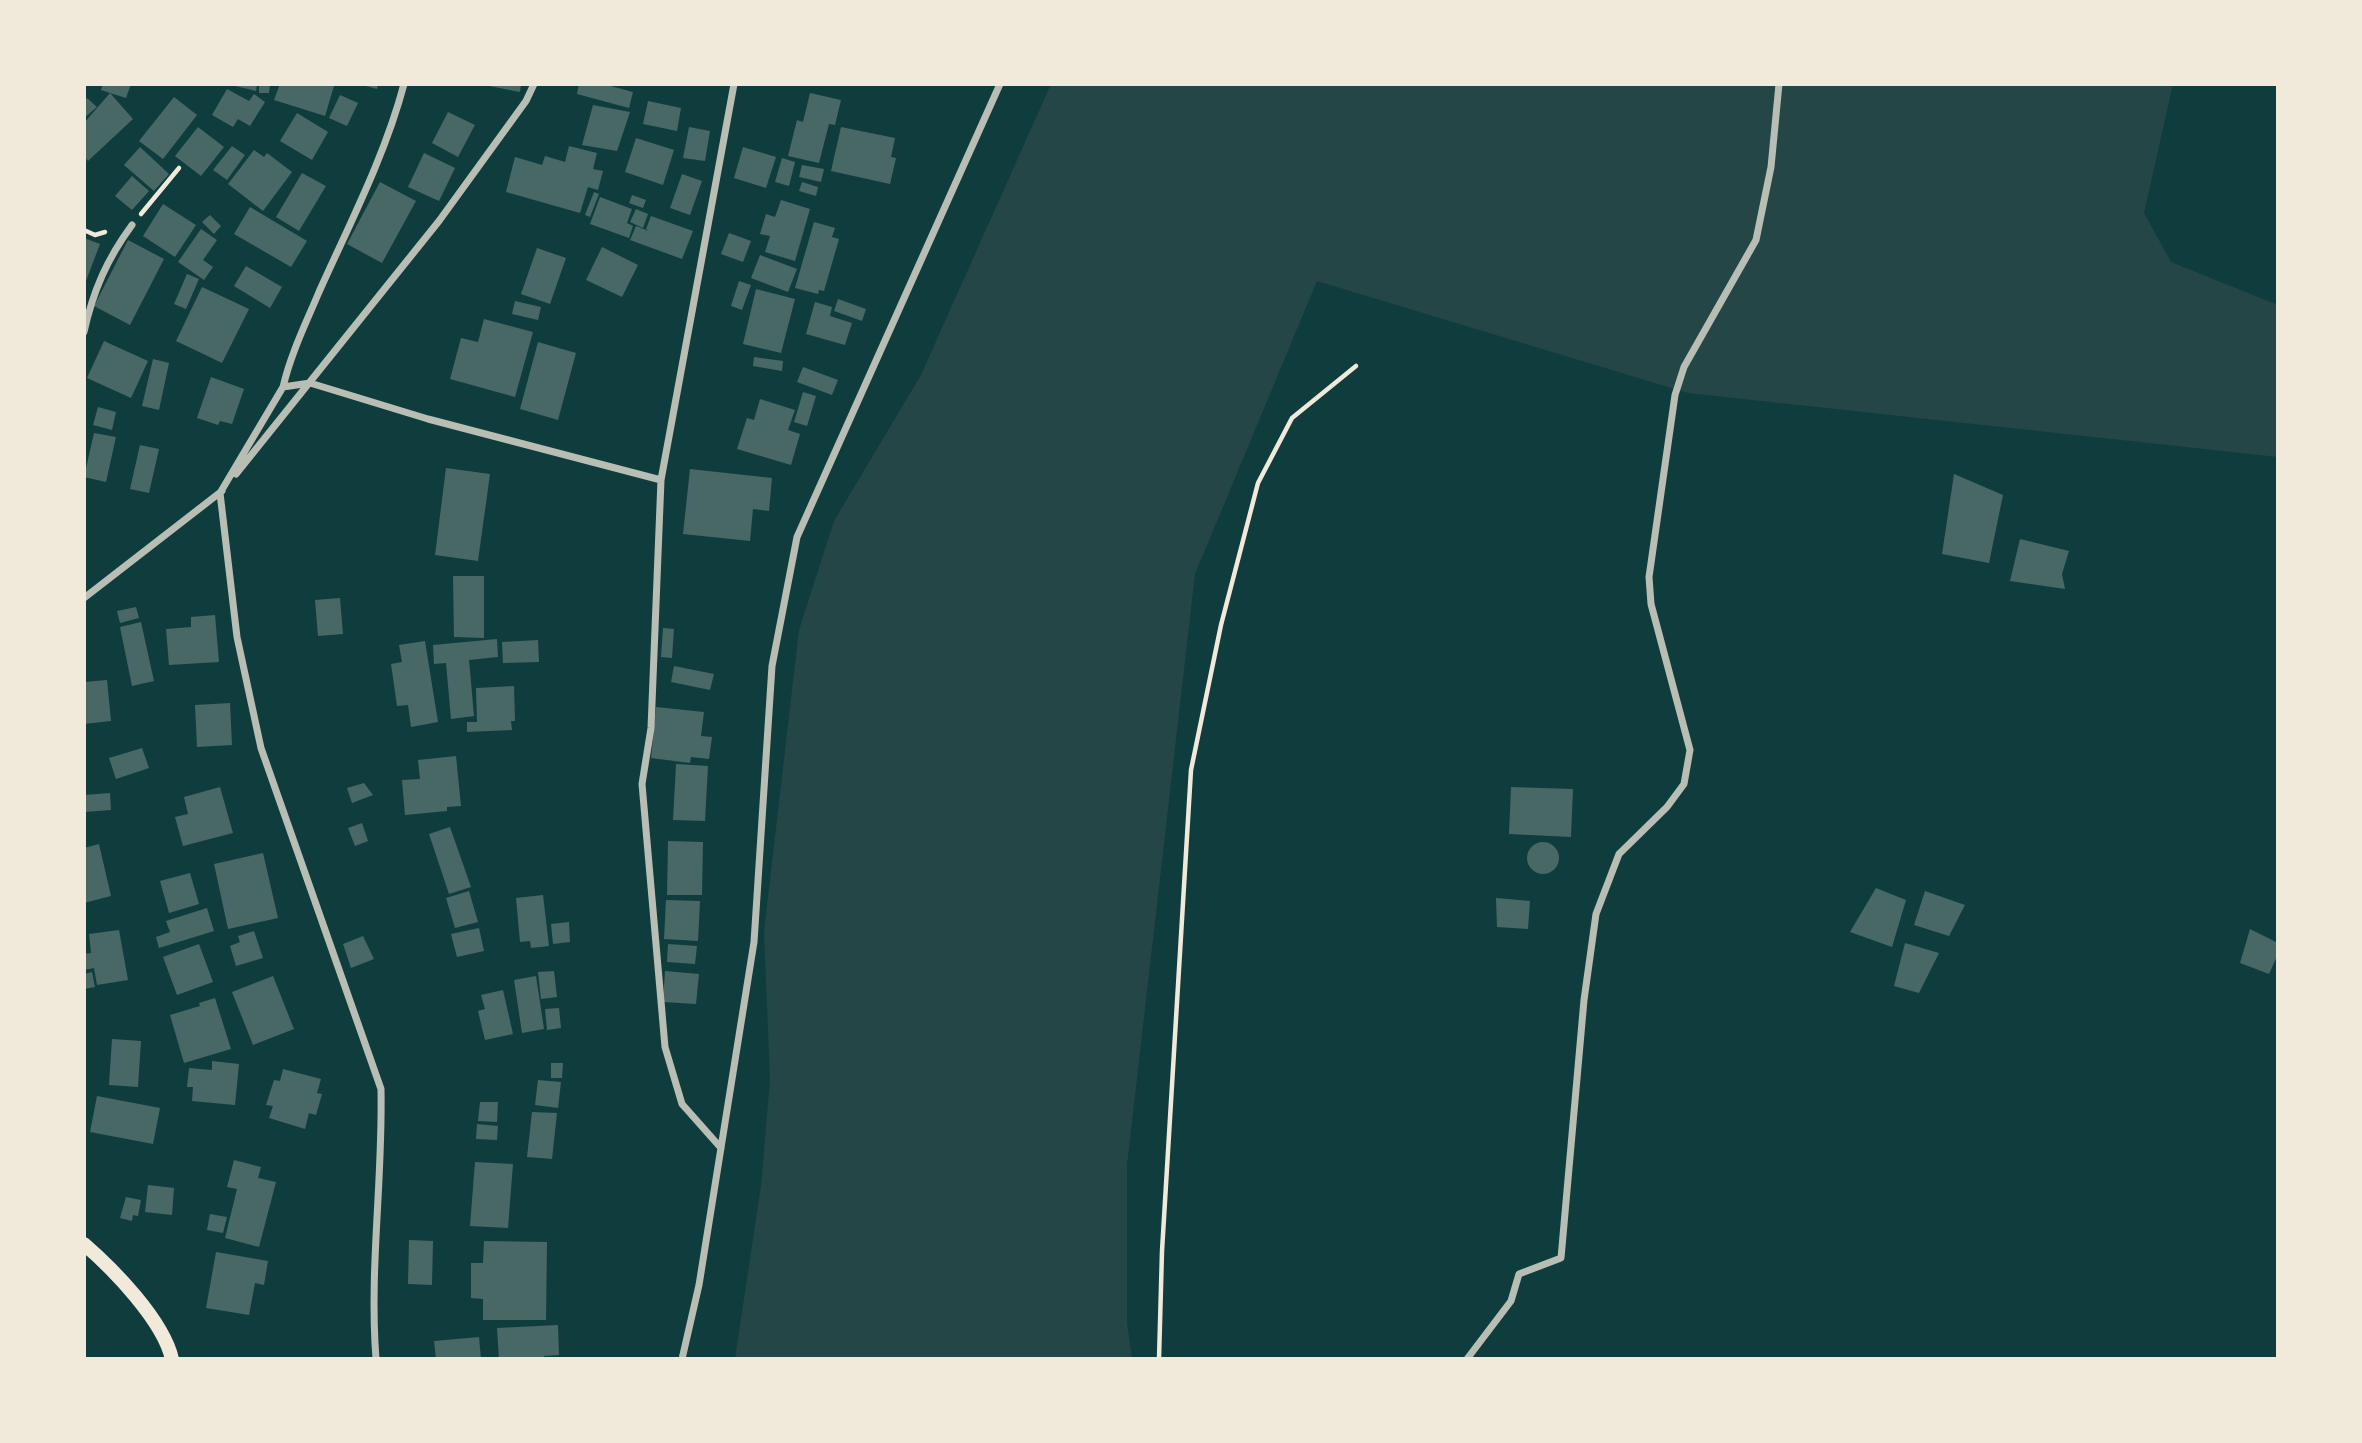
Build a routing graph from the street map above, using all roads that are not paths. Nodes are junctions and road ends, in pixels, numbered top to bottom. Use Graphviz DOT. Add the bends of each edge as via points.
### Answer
graph roads {
  1 [pos="404,84"];
  2 [pos="534,84"];
  3 [pos="734,84"];
  4 [pos="1000,84"];
  5 [pos="1779,84"];
  6 [pos="132,225"];
  7 [pos="84,332"];
  8 [pos="310,383"];
  9 [pos="284,387"];
  10 [pos="661,480"];
  11 [pos="220,493"];
  12 [pos="84,598"];
  13 [pos="721,1148"];
  14 [pos="84,1244"];
  15 [pos="172,1359"];
  16 [pos="376,1359"];
  17 [pos="682,1359"];
  18 [pos="1467,1359"];
  1 -- 9 [label="street" via="299,338"];
  2 -- 8 [label="street" via="439,221"];
  3 -- 10 [label="street"];
  4 -- 13 [label="street" via="797,537 772,666 754,942"];
  5 -- 18 [label="street" via="1756,240 1684,368 1666,450 1650,577 1651,604 1690,750 1684,784 1619,854 1596,914 1560,1258 1519,1274 1511,1301"];
  6 -- 7 [label="street" via="111,253 92,296"];
  8 -- 9 [label="street"];
  8 -- 10 [label="street"];
  8 -- 11 [label="street"];
  9 -- 11 [label="street"];
  10 -- 13 [label="street" via="651,728 642,784 664,1047 682,1104"];
  11 -- 12 [label="street"];
  11 -- 16 [label="street" via="237,637 261,748 381,1089 372,1310"];
  13 -- 17 [label="street"];
  14 -- 15 [label="main road" via="120,1275"];
}
